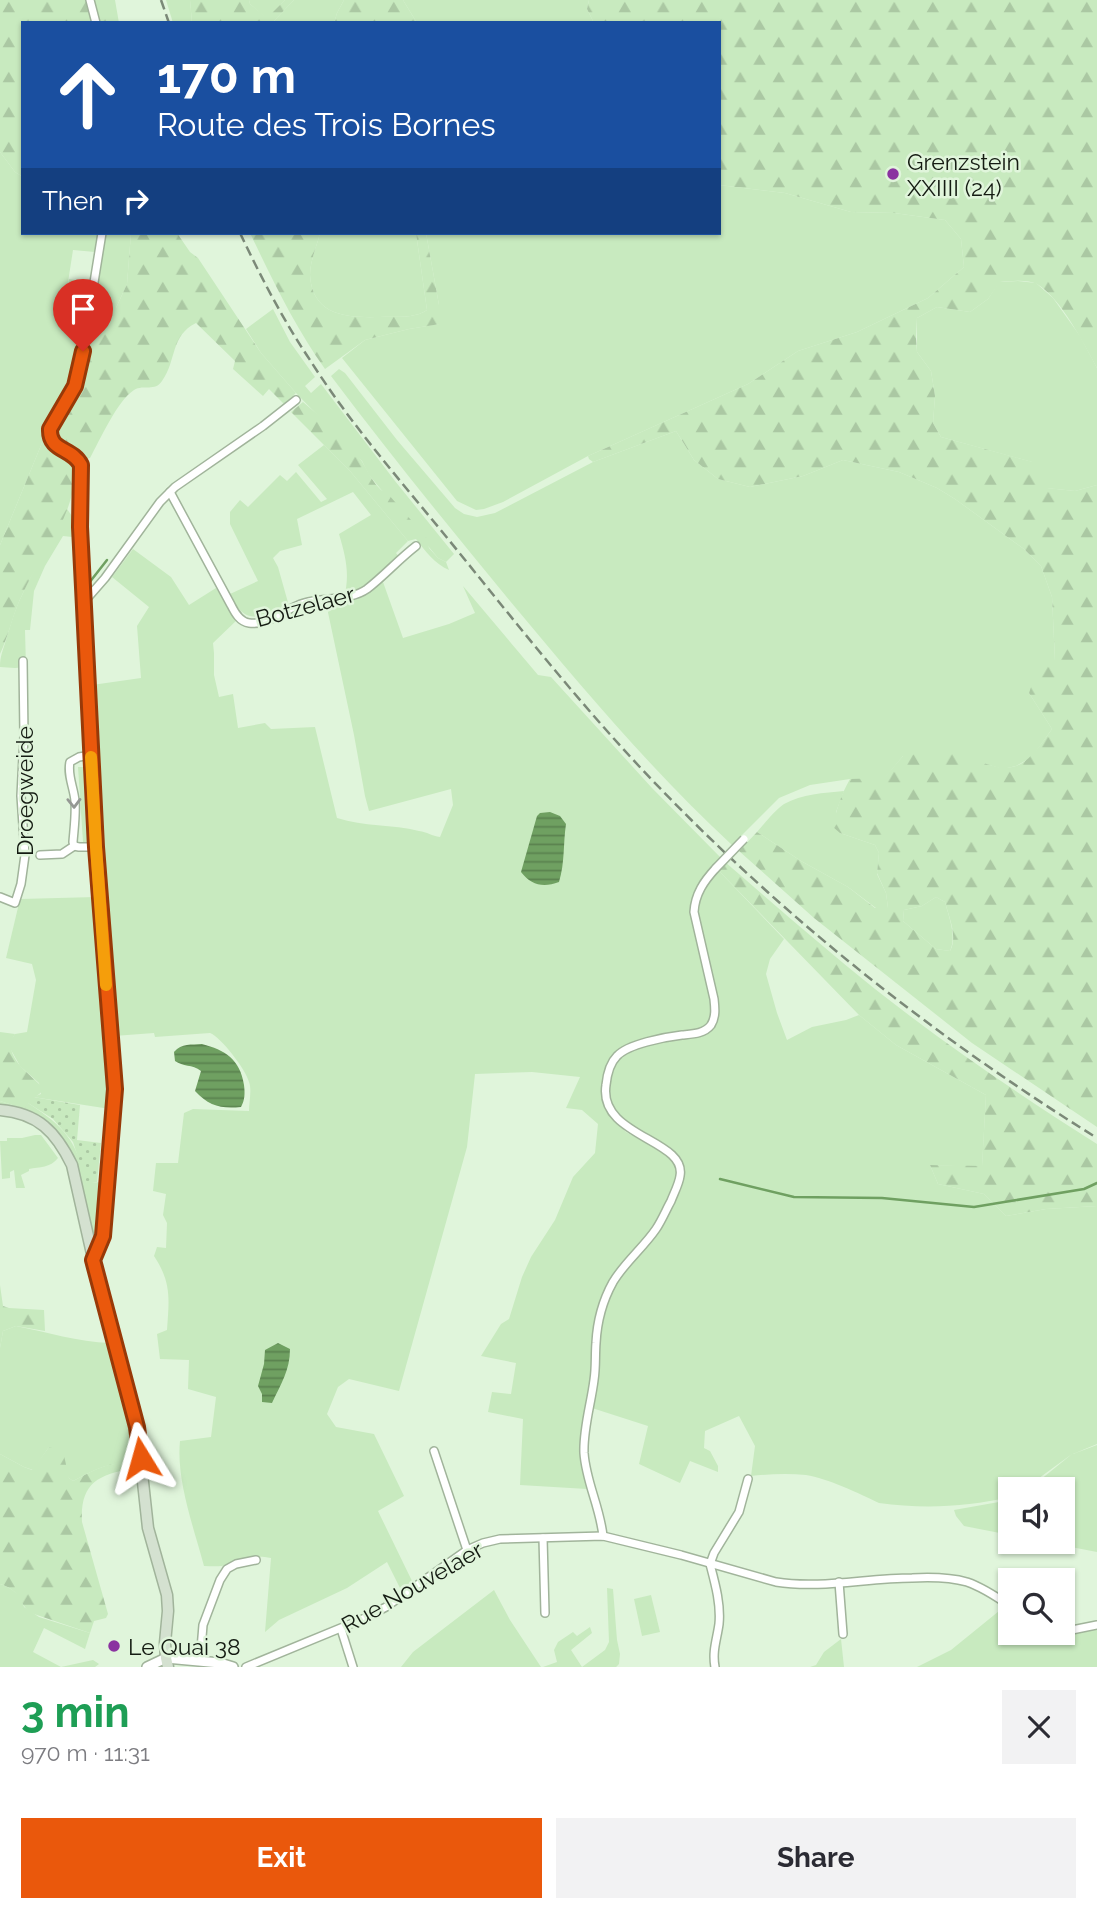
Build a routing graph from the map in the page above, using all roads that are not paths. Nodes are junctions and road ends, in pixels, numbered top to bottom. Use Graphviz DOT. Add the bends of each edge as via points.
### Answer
graph roads {
  1 [pos="90,0"];
  2 [pos="95,21"];
  3 [pos="102,235"];
  4 [pos="296,400"];
  5 [pos="170,492"];
  6 [pos="416,546"];
  7 [pos="84,602"];
  8 [pos="23,661"];
  9 [pos="91,755"];
  10 [pos="744,839"];
  11 [pos="74,846"];
  12 [pos="96,847"];
  13 [pos="40,855"];
  14 [pos="0,897"];
  15 [pos="0,1110"];
  16 [pos="93,1260"];
  17 [pos="434,1451"];
  18 [pos="748,1479"];
  19 [pos="603,1536"];
  20 [pos="543,1538"];
  21 [pos="467,1550"];
  22 [pos="257,1560"];
  23 [pos="710,1563"];
  24 [pos="839,1582"];
  25 [pos="998,1599"];
  26 [pos="545,1613"];
  27 [pos="1097,1625"];
  28 [pos="341,1629"];
  29 [pos="1075,1629"];
  30 [pos="843,1634"];
  31 [pos="200,1661"];
  32 [pos="167,1662"];
  33 [pos="147,1667"];
  34 [pos="233,1667"];
  35 [pos="246,1667"];
  36 [pos="353,1667"];
  37 [pos="715,1667"];
  1 -- 2 [label="street"];
  3 -- 7 [label="street" via="79,375 50,434 54,444 81,465"];
  4 -- 5 [label="street"];
  5 -- 6 [label="street, Botzelaer" via="237,615 254,624 301,604 366,590"];
  5 -- 7 [label="street"];
  7 -- 9 [label="street"];
  8 -- 14 [label="street, Droegweide" via="20,796 24,868 15,903"];
  9 -- 11 [label="street, one-way" via="70,762 68,768 74,791"];
  9 -- 12 [label="street"];
  10 -- 19 [label="street, bridge" via="705,881 694,902 714,1018 699,1033 642,1044 619,1054 605,1087 618,1121 662,1147 681,1168 657,1228 612,1284 597,1332 584,1452"];
  11 -- 12 [label="street"];
  11 -- 13 [label="street" via="62,854"];
  12 -- 16 [label="street" via="115,1089 103,1236"];
  15 -- 16 [label="main road" via="35,1118 62,1145 72,1165"];
  16 -- 32 [label="main road" via="137,1427 150,1540 167,1595"];
  17 -- 21 [label="street"];
  18 -- 23 [label="street" via="739,1512"];
  19 -- 20 [label="street, Rue Nouvelaer"];
  19 -- 23 [label="street, Rue Nouvelaer"];
  20 -- 21 [label="street, Rue Nouvelaer" via="500,1539"];
  20 -- 26 [label="street"];
  21 -- 28 [label="street, Rue Nouvelaer" via="386,1606"];
  22 -- 31 [label="street" via="236,1564 220,1580 203,1625"];
  23 -- 24 [label="street, Rue Nouvelaer" via="789,1584"];
  23 -- 37 [label="street" via="719,1612"];
  24 -- 25 [label="street, Rue Nouvelaer" via="950,1578"];
  24 -- 30 [label="street"];
  27 -- 29 [label="street"];
  28 -- 35 [label="street, Rue Nouvelaer"];
  28 -- 36 [label="street"];
  31 -- 32 [label="street"];
  31 -- 34 [label="street"];
  32 -- 33 [label="street"];
}
